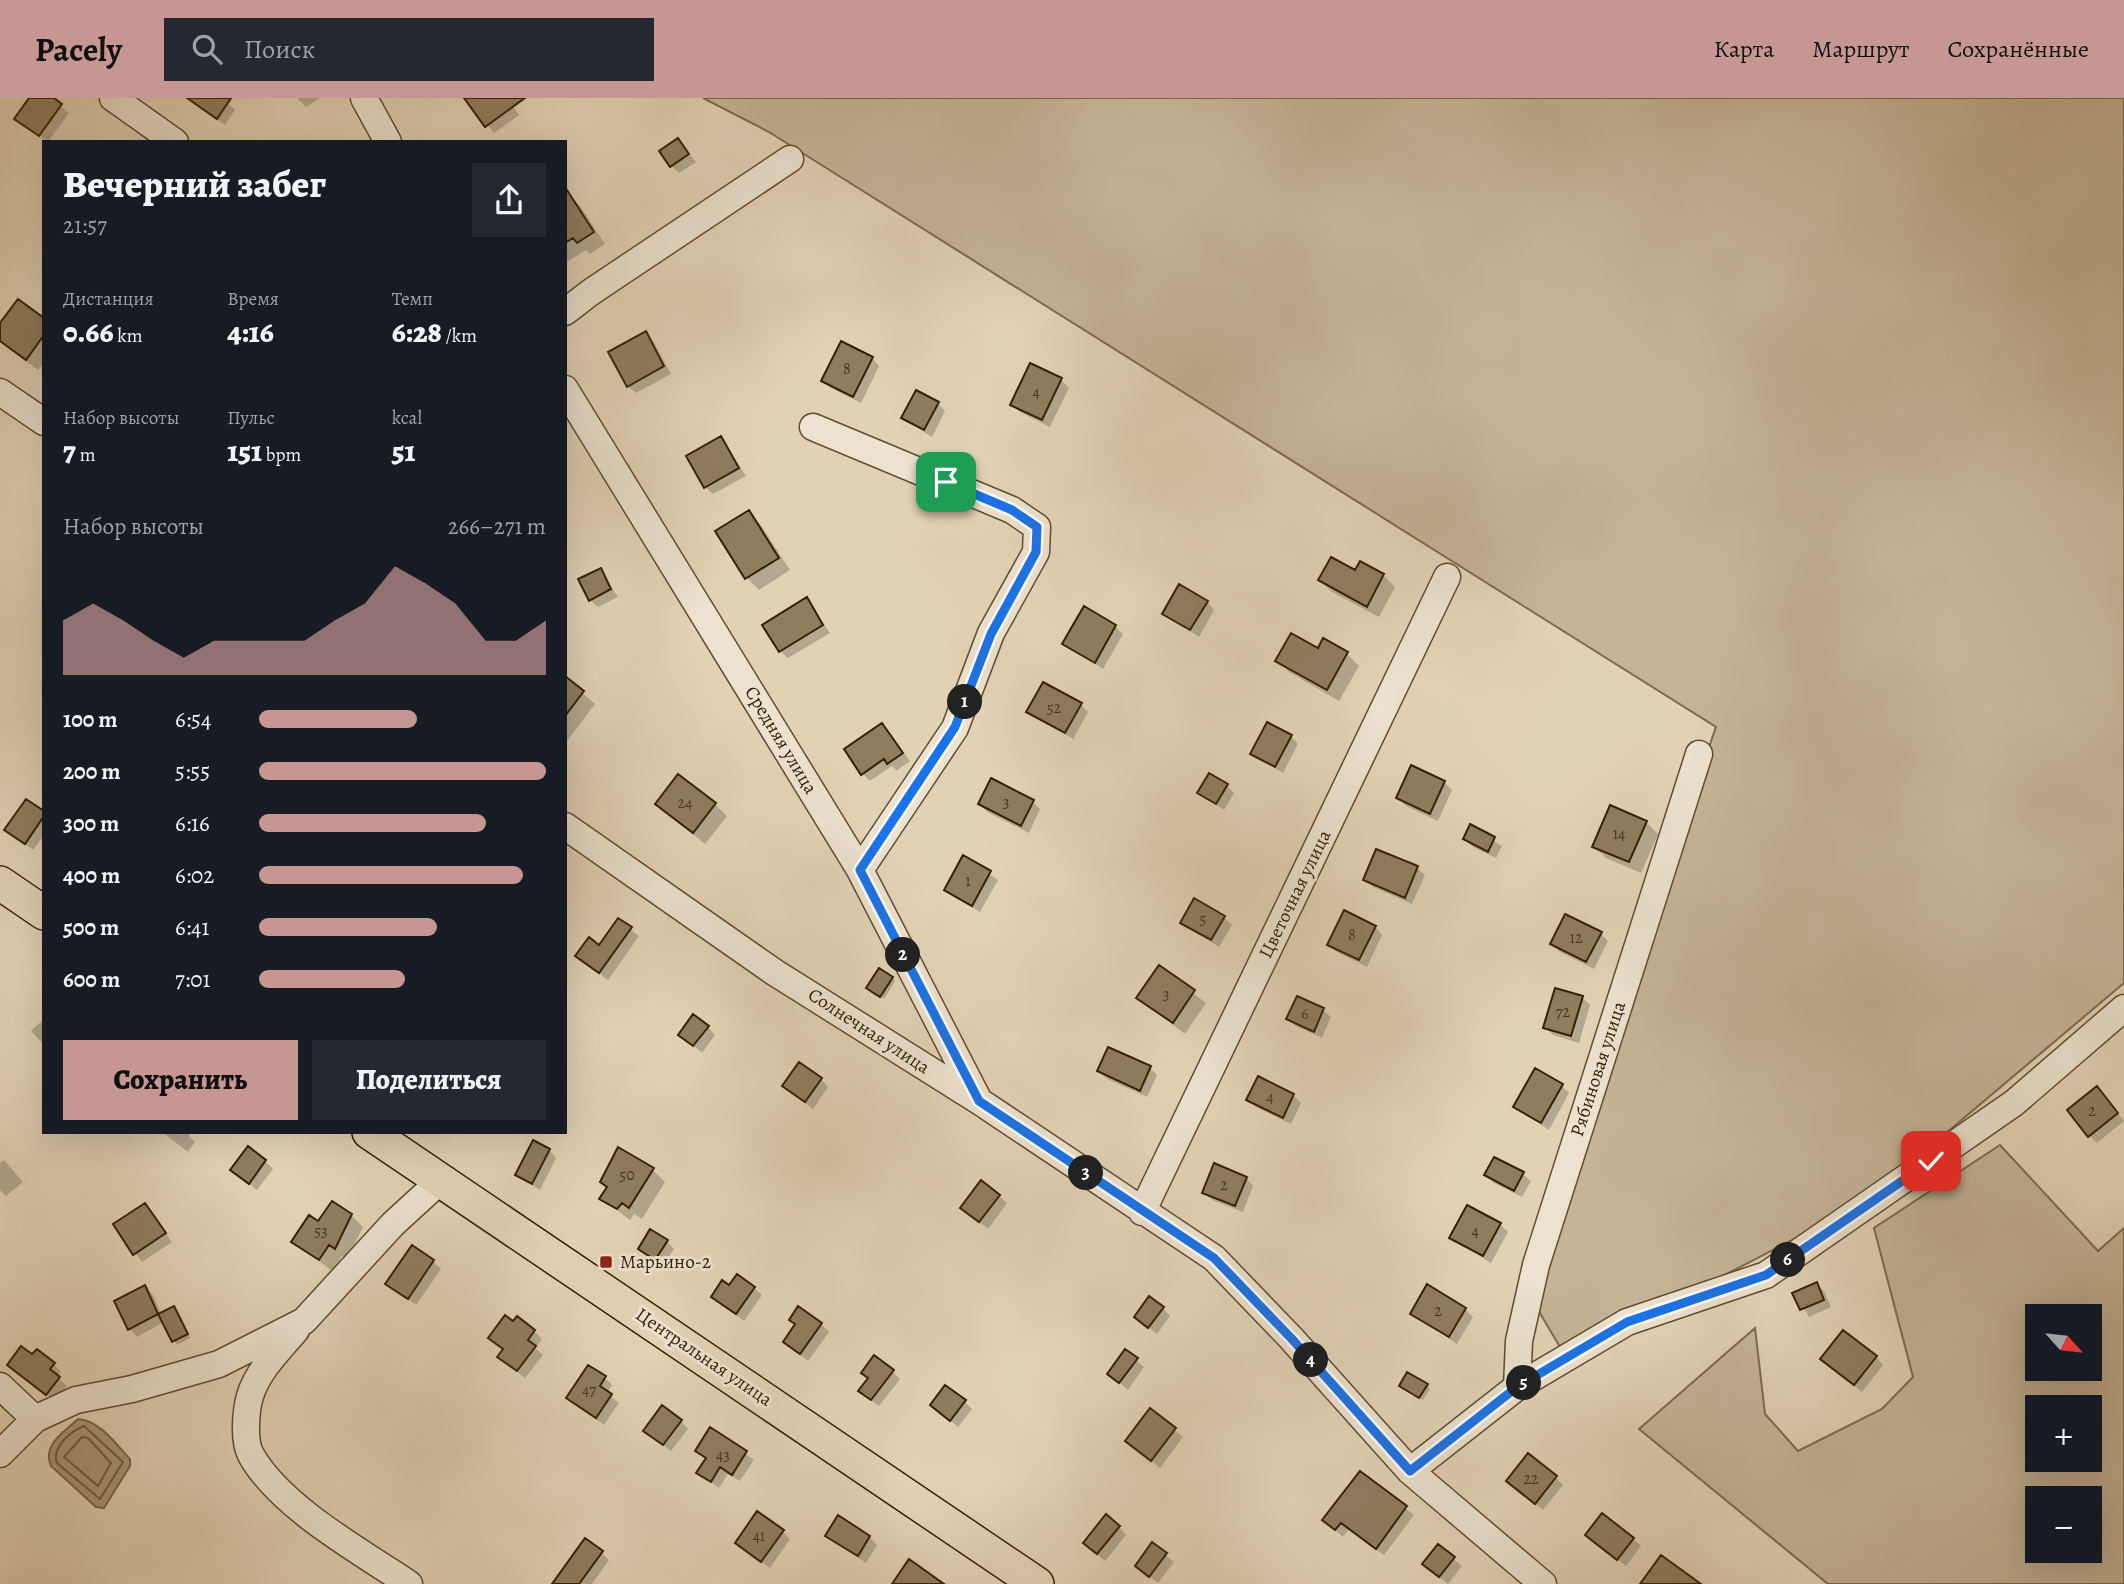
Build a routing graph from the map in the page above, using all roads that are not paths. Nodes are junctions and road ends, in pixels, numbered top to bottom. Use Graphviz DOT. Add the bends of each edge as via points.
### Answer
graph roads {
  1 [pos="113,98"];
  2 [pos="364,98"];
  3 [pos="172,140"];
  4 [pos="386,140"];
  5 [pos="790,159"];
  6 [pos="567,311"];
  7 [pos="567,390"];
  8 [pos="0,391"];
  9 [pos="42,421"];
  10 [pos="813,427"];
  11 [pos="1447,577"];
  12 [pos="1699,754"];
  13 [pos="567,828"];
  14 [pos="860,870"];
  15 [pos="0,884"];
  16 [pos="42,912"];
  17 [pos="2124,1008"];
  18 [pos="979,1101"];
  19 [pos="372,1134"];
  20 [pos="441,1180"];
  21 [pos="1142,1212"];
  22 [pos="304,1321"];
  23 [pos="0,1386"];
  24 [pos="1517,1387"];
  25 [pos="35,1419"];
  26 [pos="0,1454"];
  27 [pos="1410,1471"];
  28 [pos="409,1584"];
  29 [pos="1037,1584"];
  30 [pos="1543,1584"];
  1 -- 3 [label="street"];
  2 -- 4 [label="street"];
  5 -- 6 [label="street"];
  7 -- 14 [label="street, Средняя улица"];
  8 -- 9 [label="street"];
  10 -- 14 [label="street" via="1012,510 1037,527 1036,552 991,634 955,727"];
  11 -- 21 [label="street, Цветочная улица"];
  12 -- 24 [label="street, Рябиновая улица" via="1536,1265 1519,1340"];
  13 -- 18 [label="street, Солнечная улица" via="774,972"];
  14 -- 18 [label="street, Средняя улица"];
  15 -- 16 [label="main road"];
  17 -- 24 [label="street" via="2014,1104 1766,1275 1627,1322"];
  18 -- 21 [label="street, Солнечная улица"];
  19 -- 20 [label="main road, Центральная улица"];
  20 -- 22 [label="street" via="393,1224"];
  20 -- 29 [label="main road, Центральная улица"];
  21 -- 27 [label="street, Солнечная улица" via="1214,1258"];
  22 -- 25 [label="street" via="219,1364 76,1400"];
  22 -- 28 [label="street" via="262,1369 250,1396 250,1453 277,1487 317,1523"];
  23 -- 25 [label="street"];
  24 -- 27 [label="street"];
  25 -- 26 [label="street"];
  27 -- 30 [label="street, Солнечная улица"];
}
